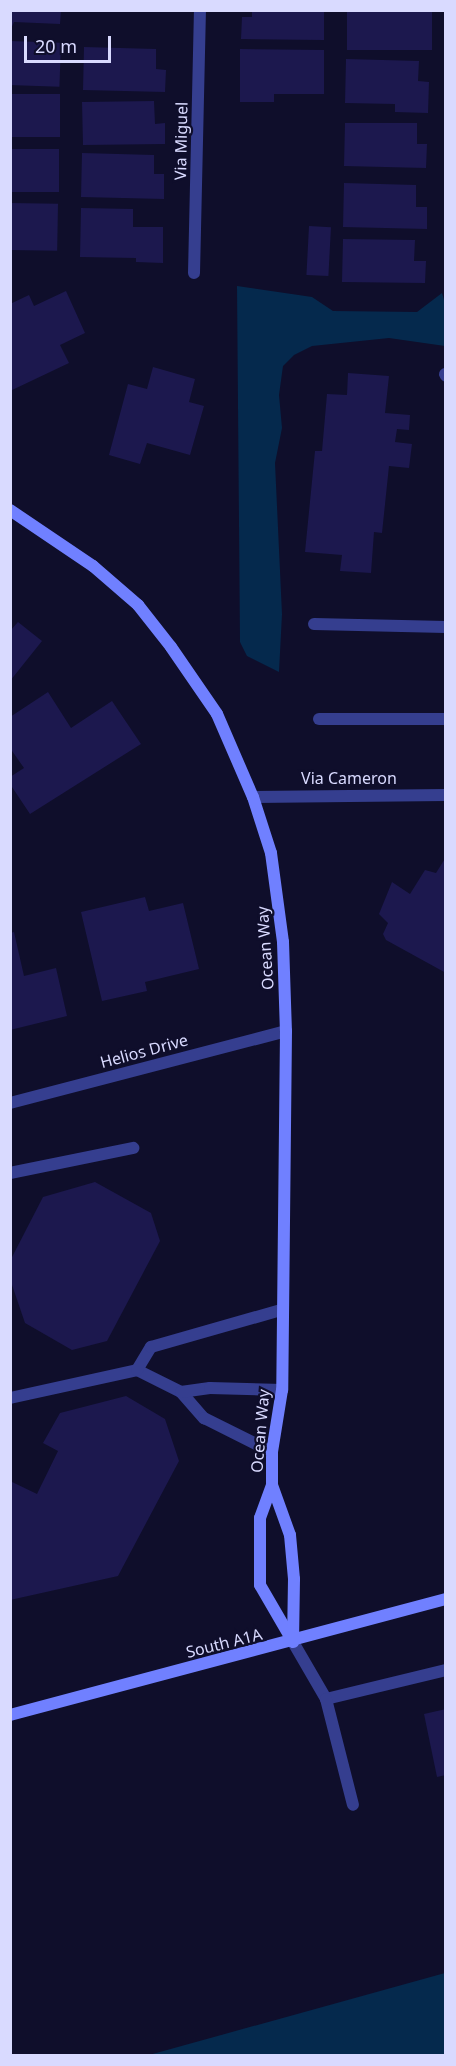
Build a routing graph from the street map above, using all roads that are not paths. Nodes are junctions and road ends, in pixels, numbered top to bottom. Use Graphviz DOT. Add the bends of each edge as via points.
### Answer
graph roads {
  1 [pos="200,10"];
  2 [pos="194,273"];
  3 [pos="10,510"];
  4 [pos="314,624"];
  5 [pos="446,627"];
  6 [pos="319,719"];
  7 [pos="446,719"];
  8 [pos="446,795"];
  9 [pos="253,797"];
  10 [pos="286,1031"];
  11 [pos="10,1103"];
  12 [pos="133,1148"];
  13 [pos="10,1173"];
  14 [pos="281,1310"];
  15 [pos="136,1370"];
  16 [pos="282,1390"];
  17 [pos="181,1392"];
  18 [pos="10,1398"];
  19 [pos="272,1452"];
  20 [pos="272,1485"];
  21 [pos="446,1599"];
  22 [pos="293,1642"];
  23 [pos="446,1670"];
  24 [pos="326,1700"];
  25 [pos="10,1715"];
  26 [pos="353,1805"];
  1 -- 2 [label="street, Via Miguel"];
  3 -- 9 [label="street, Ocean Way" via="93,566 138,605 217,714"];
  4 -- 5 [label="street"];
  6 -- 7 [label="street"];
  8 -- 9 [label="street, Via Cameron"];
  9 -- 10 [label="street, Ocean Way" via="272,853 283,942"];
  10 -- 11 [label="street, Helios Drive"];
  10 -- 14 [label="street, Ocean Way"];
  12 -- 13 [label="street"];
  14 -- 15 [label="street" via="151,1347"];
  14 -- 16 [label="street, Ocean Way"];
  15 -- 17 [label="street"];
  15 -- 18 [label="street"];
  16 -- 17 [label="street" via="210,1388"];
  16 -- 19 [label="street, Ocean Way"];
  17 -- 19 [label="street" via="204,1418"];
  19 -- 20 [label="street, Ocean Way"];
  20 -- 22 [label="street, Ocean Way" via="290,1535"];
  20 -- 22 [label="street, Ocean Way" via="260,1518 260,1585"];
  21 -- 22 [label="street, South A1A"];
  22 -- 24 [label="street"];
  22 -- 25 [label="street, South A1A"];
  23 -- 24 [label="street"];
  24 -- 26 [label="street"];
}
